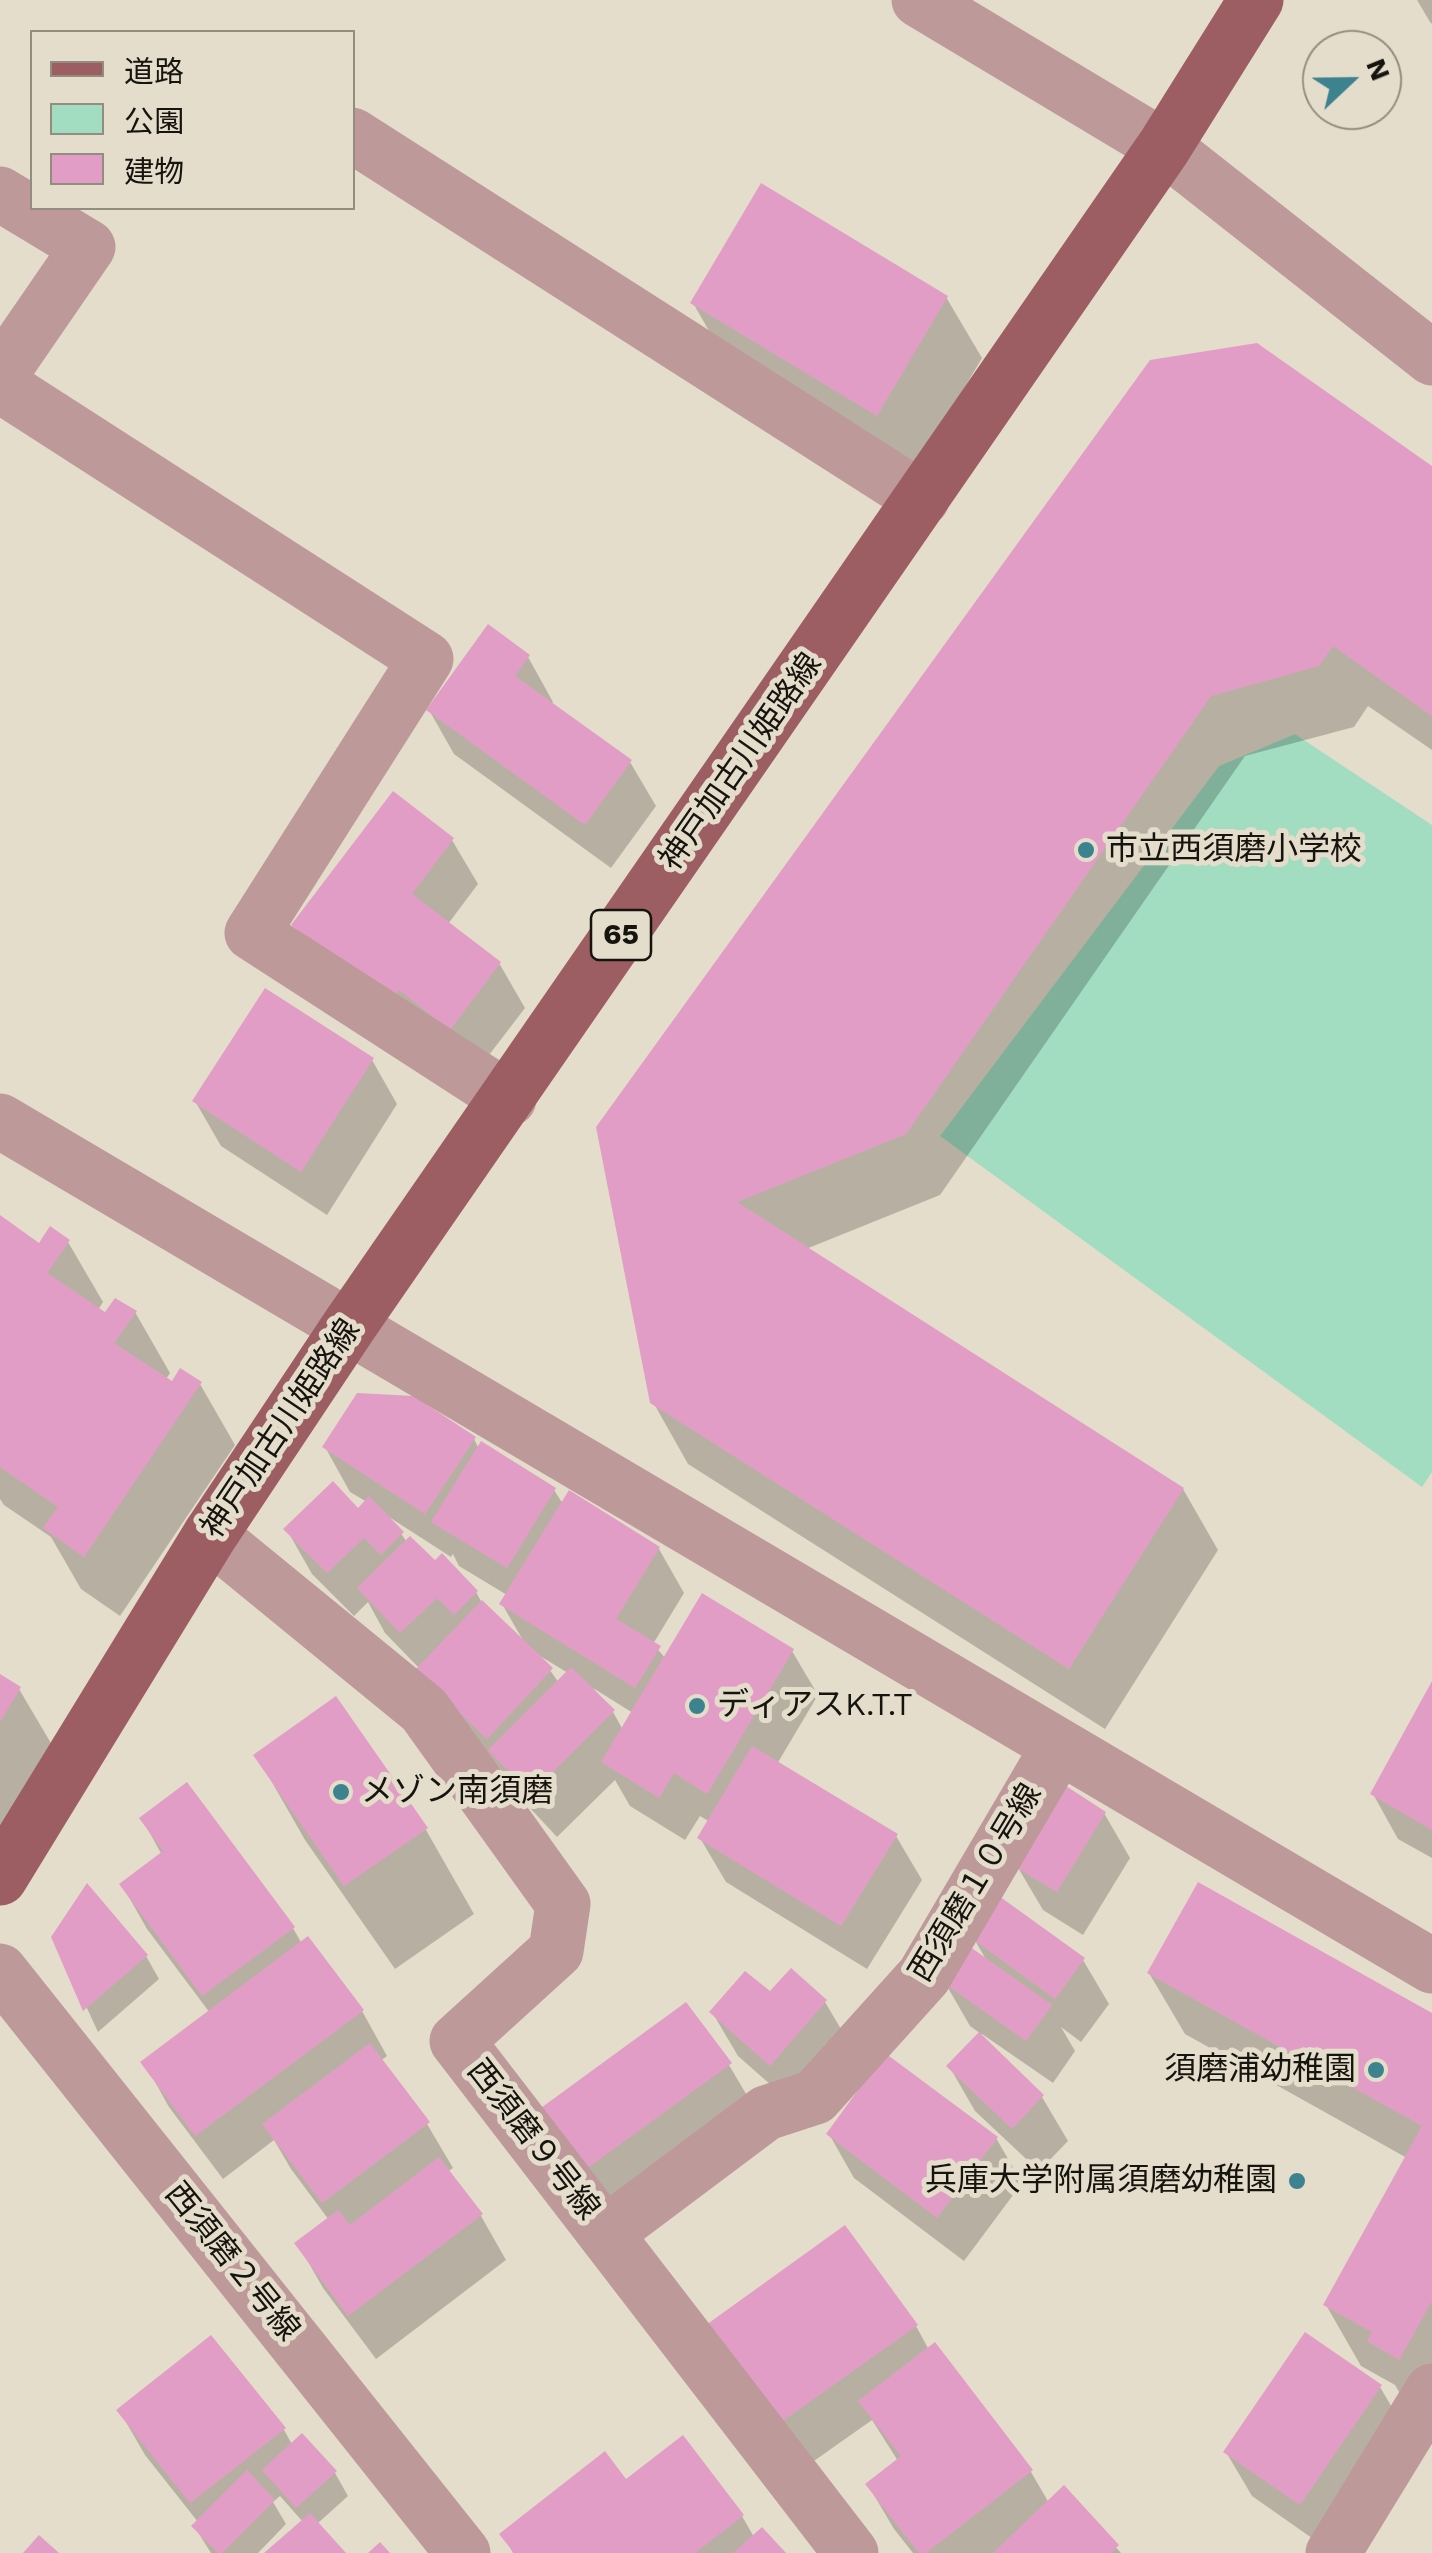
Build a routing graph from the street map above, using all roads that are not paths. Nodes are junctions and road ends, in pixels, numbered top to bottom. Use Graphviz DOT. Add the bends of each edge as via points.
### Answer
graph roads {
  1 [pos="918,0"];
  2 [pos="1256,0"];
  3 [pos="355,137"];
  4 [pos="1164,146"];
  5 [pos="0,194"];
  6 [pos="1432,358"];
  7 [pos="0,376"];
  8 [pos="0,385"];
  9 [pos="922,499"];
  10 [pos="508,1099"];
  11 [pos="0,1120"];
  12 [pos="349,1326"];
  13 [pos="210,1535"];
  14 [pos="1059,1746"];
  15 [pos="0,1878"];
  16 [pos="1432,1966"];
  17 [pos="0,1971"];
  18 [pos="606,2234"];
  19 [pos="1432,2391"];
  20 [pos="463,2553"];
  21 [pos="851,2553"];
  22 [pos="1333,2553"];
  1 -- 4 [label="street"];
  2 -- 4 [label="main road, 神戸加古川姫路線 / 65"];
  3 -- 9 [label="street"];
  4 -- 6 [label="street"];
  4 -- 9 [label="main road, 神戸加古川姫路線 / 65"];
  5 -- 7 [label="street" via="88,247"];
  8 -- 10 [label="street" via="426,659 252,933"];
  9 -- 10 [label="main road, 神戸加古川姫路線 / 65"];
  10 -- 12 [label="main road, 神戸加古川姫路線 / 65"];
  11 -- 12 [label="street"];
  12 -- 13 [label="main road, 神戸加古川姫路線 / 65"];
  12 -- 14 [label="street"];
  13 -- 15 [label="main road, 神戸加古川姫路線 / 65"];
  13 -- 18 [label="street, 西須磨９号線" via="424,1710 564,1904 556,1950 457,2041"];
  14 -- 16 [label="street"];
  14 -- 18 [label="street, 西須磨１０号線" via="924,1976 815,2097 766,2113"];
  17 -- 20 [label="street, 西須磨２号線"];
  18 -- 21 [label="street, 西須磨９号線"];
  19 -- 22 [label="street"];
}
